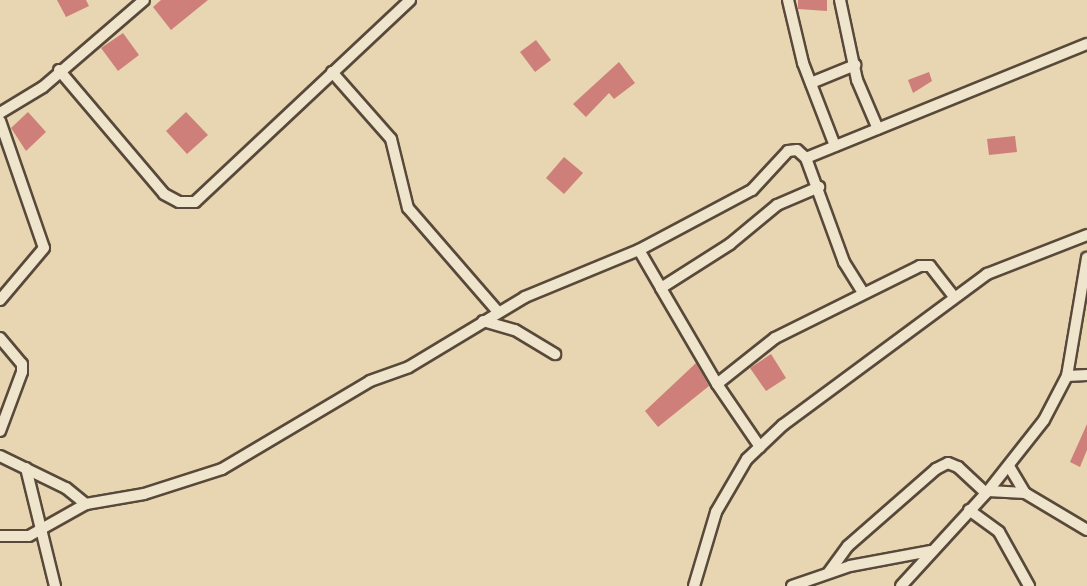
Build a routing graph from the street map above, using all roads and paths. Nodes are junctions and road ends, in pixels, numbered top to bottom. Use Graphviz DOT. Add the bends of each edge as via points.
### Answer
graph roads {
  1 [pos="144,0"];
  2 [pos="410,0"];
  3 [pos="788,0"];
  4 [pos="840,0"];
  5 [pos="1087,44"];
  6 [pos="856,65"];
  7 [pos="59,70"];
  8 [pos="332,72"];
  9 [pos="811,83"];
  10 [pos="0,113"];
  11 [pos="0,121"];
  12 [pos="878,128"];
  13 [pos="835,146"];
  14 [pos="806,158"];
  15 [pos="819,187"];
  16 [pos="1087,235"];
  17 [pos="639,250"];
  18 [pos="1087,258"];
  19 [pos="661,288"];
  20 [pos="862,291"];
  21 [pos="954,297"];
  22 [pos="0,300"];
  23 [pos="498,312"];
  24 [pos="483,321"];
  25 [pos="0,338"];
  26 [pos="555,354"];
  27 [pos="1087,375"];
  28 [pos="1067,376"];
  29 [pos="717,384"];
  30 [pos="0,431"];
  31 [pos="760,447"];
  32 [pos="0,456"];
  33 [pos="1009,466"];
  34 [pos="26,468"];
  35 [pos="987,492"];
  36 [pos="1025,493"];
  37 [pos="86,504"];
  38 [pos="969,510"];
  39 [pos="44,526"];
  40 [pos="1087,530"];
  41 [pos="0,536"];
  42 [pos="930,551"];
  43 [pos="830,572"];
  44 [pos="55,586"];
  45 [pos="694,586"];
  46 [pos="792,586"];
  47 [pos="901,586"];
  48 [pos="1029,586"];
  1 -- 7 [label="street"];
  2 -- 8 [label="street"];
  3 -- 9 [label="street"];
  4 -- 6 [label="street"];
  5 -- 12 [label="street"];
  6 -- 9 [label="street"];
  6 -- 12 [label="street"];
  7 -- 8 [label="street" via="131,159 164,194 179,202 195,202 212,190"];
  7 -- 10 [label="street" via="23,103"];
  8 -- 23 [label="street" via="391,139 408,208"];
  9 -- 13 [label="street"];
  11 -- 22 [label="street" via="44,248"];
  12 -- 13 [label="street"];
  13 -- 14 [label="street"];
  14 -- 15 [label="street"];
  14 -- 17 [label="street" via="796,150 788,151 752,190"];
  15 -- 19 [label="street" via="777,205 730,244"];
  15 -- 20 [label="street" via="844,262"];
  16 -- 21 [label="street" via="987,274"];
  17 -- 19 [label="street"];
  17 -- 23 [label="street" via="560,280"];
  18 -- 28 [label="street"];
  19 -- 29 [label="street"];
  20 -- 21 [label="street" via="925,265"];
  20 -- 29 [label="street" via="775,338"];
  21 -- 31 [label="street"];
  23 -- 24 [label="street"];
  24 -- 26 [label="street" via="515,330"];
  24 -- 37 [label="street" via="409,368 370,381 222,469 144,494"];
  25 -- 30 [label="street" via="22,364"];
  27 -- 28 [label="street"];
  28 -- 33 [label="street" via="1044,420"];
  29 -- 31 [label="street"];
  31 -- 45 [label="street" via="747,459 716,512"];
  32 -- 34 [label="street"];
  33 -- 35 [label="street"];
  33 -- 36 [label="street"];
  34 -- 37 [label="street"];
  34 -- 39 [label="street"];
  35 -- 36 [label="street"];
  35 -- 38 [label="street"];
  35 -- 43 [label="street" via="958,467 948,463 936,469 848,546"];
  36 -- 40 [label="street"];
  37 -- 39 [label="street"];
  38 -- 42 [label="street"];
  38 -- 48 [label="street" via="999,532"];
  39 -- 41 [label="street" via="29,536"];
  39 -- 44 [label="street"];
  42 -- 43 [label="street"];
  42 -- 47 [label="street"];
  43 -- 46 [label="street"];
}
